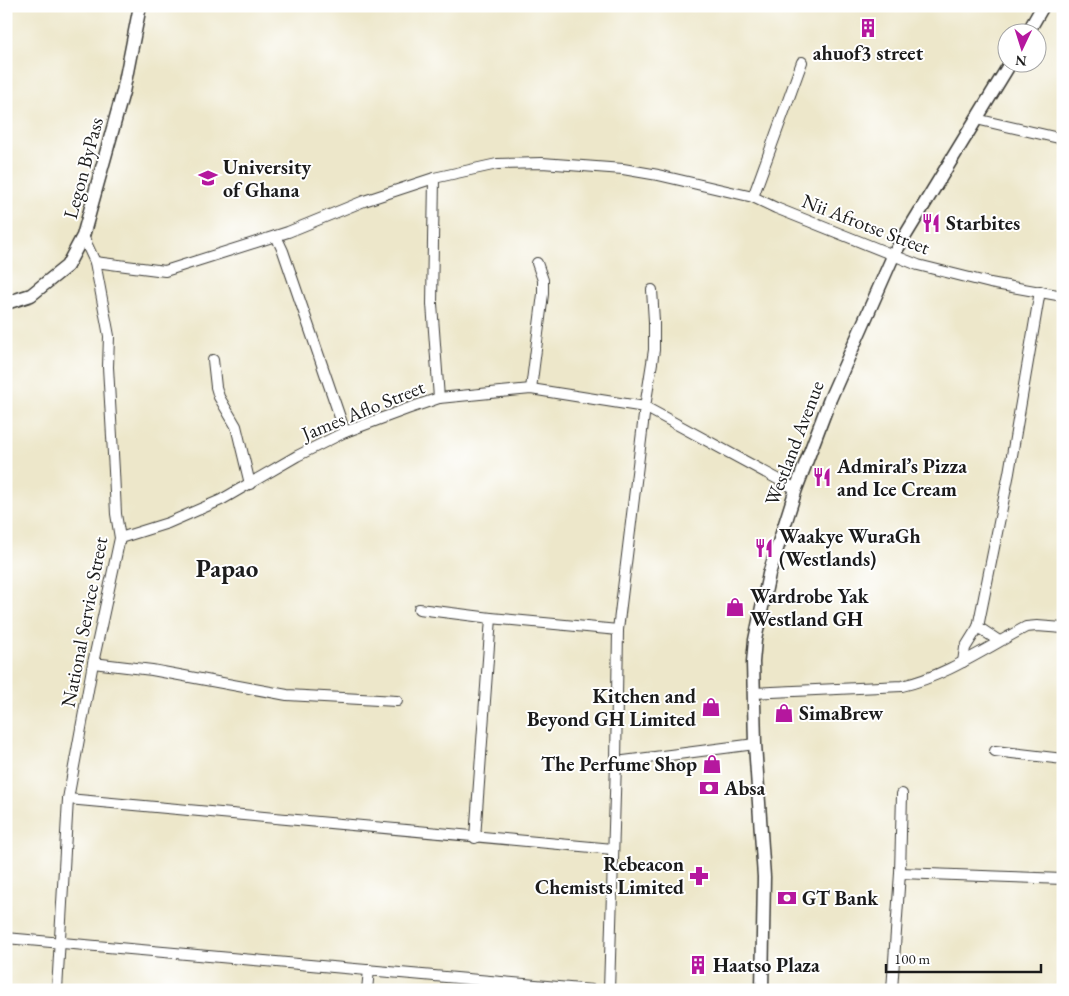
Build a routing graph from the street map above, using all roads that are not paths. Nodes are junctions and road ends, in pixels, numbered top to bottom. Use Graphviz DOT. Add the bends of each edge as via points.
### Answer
graph roads {
  1 [pos="140,6"];
  2 [pos="1043,6"];
  3 [pos="1034,22"];
  4 [pos="802,62"];
  5 [pos="1005,72"];
  6 [pos="976,119"];
  7 [pos="1063,139"];
  8 [pos="434,178"];
  9 [pos="753,197"];
  10 [pos="83,236"];
  11 [pos="276,236"];
  12 [pos="894,254"];
  13 [pos="95,262"];
  14 [pos="537,263"];
  15 [pos="652,290"];
  16 [pos="1040,291"];
  17 [pos="1063,296"];
  18 [pos="6,303"];
  19 [pos="213,360"];
  20 [pos="531,389"];
  21 [pos="439,398"];
  22 [pos="645,407"];
  23 [pos="345,432"];
  24 [pos="250,484"];
  25 [pos="796,489"];
  26 [pos="120,538"];
  27 [pos="419,609"];
  28 [pos="491,618"];
  29 [pos="978,627"];
  30 [pos="1063,628"];
  31 [pos="618,630"];
  32 [pos="999,641"];
  33 [pos="963,662"];
  34 [pos="93,663"];
  35 [pos="753,693"];
  36 [pos="396,701"];
  37 [pos="755,744"];
  38 [pos="995,751"];
  39 [pos="1063,759"];
  40 [pos="616,762"];
  41 [pos="902,794"];
  42 [pos="68,799"];
  43 [pos="475,838"];
  44 [pos="613,849"];
  45 [pos="900,873"];
  46 [pos="1063,879"];
  47 [pos="6,938"];
  48 [pos="60,942"];
  49 [pos="368,970"];
  50 [pos="57,990"];
  51 [pos="367,990"];
  52 [pos="592,990"];
  53 [pos="609,990"];
  54 [pos="762,990"];
  55 [pos="892,990"];
  1 -- 10 [label="street, Legon ByPass" via="123,92"];
  2 -- 3 [label="street"];
  4 -- 9 [label="street"];
  5 -- 6 [label="street, Westland Avenue"];
  6 -- 7 [label="street"];
  6 -- 12 [label="street, Westland Avenue"];
  8 -- 9 [label="street, Nii Afrotse Street" via="487,165 542,163 658,175"];
  8 -- 11 [label="street, Nii Afrotse Street" via="364,201"];
  8 -- 21 [label="street" via="432,304"];
  9 -- 12 [label="street, Nii Afrotse Street"];
  10 -- 13 [label="street, National Service Street"];
  10 -- 18 [label="street, Legon ByPass" via="67,266 31,295"];
  11 -- 13 [label="street, Nii Afrotse Street" via="165,271"];
  11 -- 23 [label="street"];
  12 -- 16 [label="street, Nii Afrotse Street" via="939,271"];
  12 -- 25 [label="street, Westland Avenue" via="830,399"];
  13 -- 26 [label="street, National Service Street" via="109,336 116,514"];
  14 -- 20 [label="street" via="543,280 543,294"];
  15 -- 22 [label="street" via="654,350"];
  16 -- 17 [label="street, Nii Afrotse Street"];
  16 -- 29 [label="street" via="1010,473"];
  19 -- 24 [label="street" via="216,387 236,426"];
  20 -- 21 [label="street, James Aflo Street"];
  20 -- 22 [label="street, James Aflo Street"];
  21 -- 23 [label="street, James Aflo Street"];
  22 -- 25 [label="street, James Aflo Street"];
  22 -- 31 [label="street"];
  23 -- 24 [label="street, James Aflo Street"];
  24 -- 26 [label="street, James Aflo Street" via="168,523"];
  25 -- 35 [label="street, Westland Avenue" via="779,538 761,609 755,640"];
  26 -- 34 [label="street, National Service Street"];
  27 -- 28 [label="street"];
  28 -- 31 [label="street"];
  28 -- 43 [label="street"];
  29 -- 32 [label="street"];
  29 -- 33 [label="street" via="965,648"];
  30 -- 32 [label="street" via="1026,627"];
  31 -- 40 [label="street"];
  32 -- 33 [label="street"];
  33 -- 35 [label="street" via="902,686"];
  34 -- 36 [label="street" via="152,670 287,695"];
  34 -- 42 [label="street, National Service Street"];
  35 -- 37 [label="street, Westland Avenue"];
  37 -- 40 [label="street"];
  37 -- 54 [label="street, Westland Avenue" via="764,877"];
  38 -- 39 [label="street"];
  40 -- 44 [label="street"];
  41 -- 45 [label="street"];
  42 -- 43 [label="street"];
  42 -- 48 [label="street, National Service Street"];
  43 -- 44 [label="street"];
  44 -- 53 [label="street"];
  45 -- 46 [label="street"];
  45 -- 55 [label="street"];
  47 -- 48 [label="street"];
  48 -- 49 [label="street"];
  48 -- 50 [label="street, National Service Street"];
  49 -- 51 [label="street"];
  49 -- 52 [label="street"];
}
